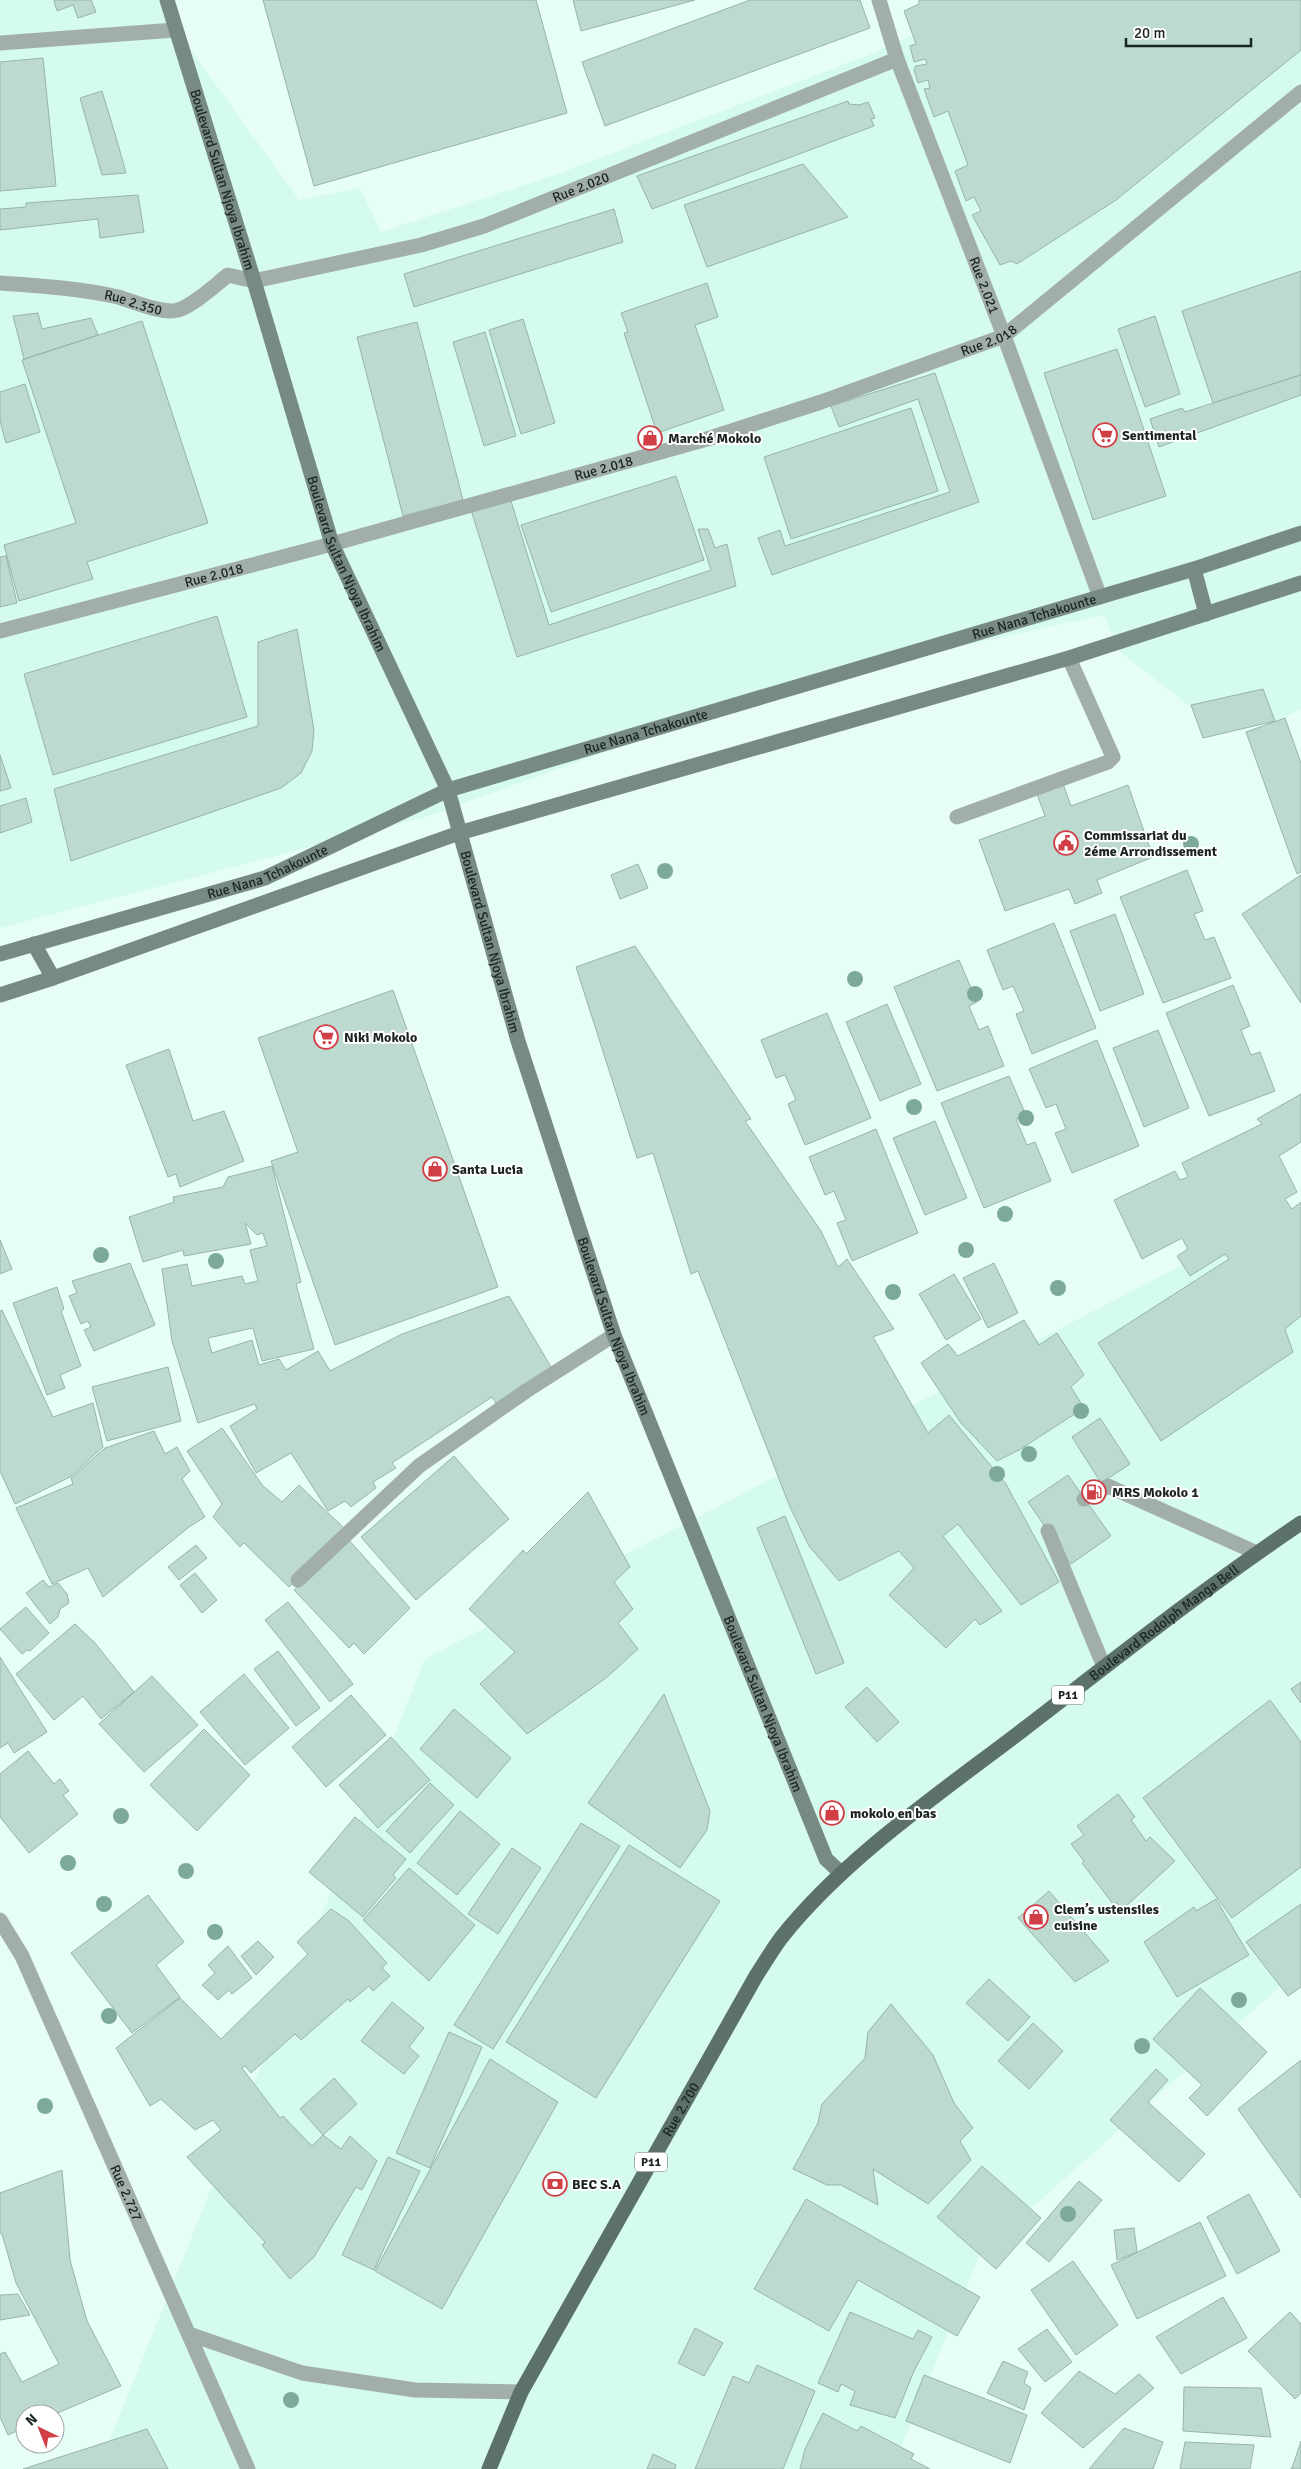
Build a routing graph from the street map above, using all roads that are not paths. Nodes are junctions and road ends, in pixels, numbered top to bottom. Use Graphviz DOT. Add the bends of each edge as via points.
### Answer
graph roads {
  1 [pos="167,0"];
  2 [pos="879,0"];
  3 [pos="175,30"];
  4 [pos="0,43"];
  5 [pos="897,58"];
  6 [pos="1301,92"];
  7 [pos="254,281"];
  8 [pos="0,283"];
  9 [pos="1004,336"];
  10 [pos="1301,533"];
  11 [pos="332,544"];
  12 [pos="1194,569"];
  13 [pos="1301,583"];
  14 [pos="1100,597"];
  15 [pos="1206,614"];
  16 [pos="0,631"];
  17 [pos="1069,658"];
  18 [pos="448,790"];
  19 [pos="957,817"];
  20 [pos="459,833"];
  21 [pos="34,944"];
  22 [pos="0,954"];
  23 [pos="54,978"];
  24 [pos="0,995"];
  25 [pos="614,1335"];
  26 [pos="1084,1499"];
  27 [pos="1301,1524"];
  28 [pos="1048,1531"];
  29 [pos="1257,1553"];
  30 [pos="298,1580"];
  31 [pos="1104,1667"];
  32 [pos="841,1873"];
  33 [pos="0,1920"];
  34 [pos="189,2334"];
  35 [pos="521,2392"];
  36 [pos="248,2469"];
  37 [pos="489,2469"];
  1 -- 3 [label="main road, Boulevard Sultan Njoya Ibrahim"];
  2 -- 5 [label="street, Rue 2.021"];
  3 -- 4 [label="street"];
  3 -- 7 [label="main road, Boulevard Sultan Njoya Ibrahim"];
  5 -- 7 [label="street, Rue 2.020" via="484,226 422,246"];
  5 -- 9 [label="street, Rue 2.021"];
  6 -- 9 [label="street, Rue 2.018"];
  7 -- 8 [label="street, Rue 2.350" via="228,275 177,311 74,288"];
  7 -- 11 [label="main road, Boulevard Sultan Njoya Ibrahim"];
  9 -- 11 [label="street, Rue 2.018" via="821,402 706,439"];
  9 -- 14 [label="street, Rue 2.021"];
  10 -- 12 [label="main road, Rue Nana Tchakounte"];
  11 -- 16 [label="street, Rue 2.018"];
  11 -- 18 [label="main road, Boulevard Sultan Njoya Ibrahim"];
  12 -- 14 [label="main road, Rue Nana Tchakounte"];
  12 -- 15 [label="main road"];
  13 -- 15 [label="main road, Rue Nana Tchakounte"];
  14 -- 18 [label="main road, Rue Nana Tchakounte"];
  15 -- 17 [label="main road, Rue Nana Tchakounte"];
  17 -- 19 [label="street" via="1114,757 1108,762"];
  17 -- 20 [label="main road, Rue Nana Tchakounte"];
  18 -- 20 [label="main road, Boulevard Sultan Njoya Ibrahim"];
  18 -- 21 [label="main road, Rue Nana Tchakounte" via="265,878"];
  20 -- 23 [label="main road, Rue Nana Tchakounte"];
  20 -- 25 [label="main road, Boulevard Sultan Njoya Ibrahim" via="518,1041"];
  21 -- 22 [label="main road, Rue Nana Tchakounte"];
  21 -- 23 [label="main road"];
  23 -- 24 [label="main road, Rue Nana Tchakounte"];
  25 -- 30 [label="street" via="526,1391 419,1466"];
  25 -- 32 [label="main road, Boulevard Sultan Njoya Ibrahim" via="826,1859"];
  26 -- 29 [label="street" via="1108,1486"];
  27 -- 29 [label="main road, Boulevard Rodolph Manga Bell / P11"];
  28 -- 31 [label="street"];
  29 -- 31 [label="main road, Boulevard Rodolph Manga Bell / P11"];
  31 -- 32 [label="main road, Boulevard Rodolph Manga Bell / P11"];
  32 -- 35 [label="main road, Rue 2.700 / P11" via="781,1938 756,1976"];
  33 -- 34 [label="street, Rue 2.727" via="22,1956"];
  34 -- 35 [label="street" via="302,2373 415,2390"];
  34 -- 36 [label="street, Rue 2.727"];
  35 -- 37 [label="main road, Rue 2.700 / P11"];
}
